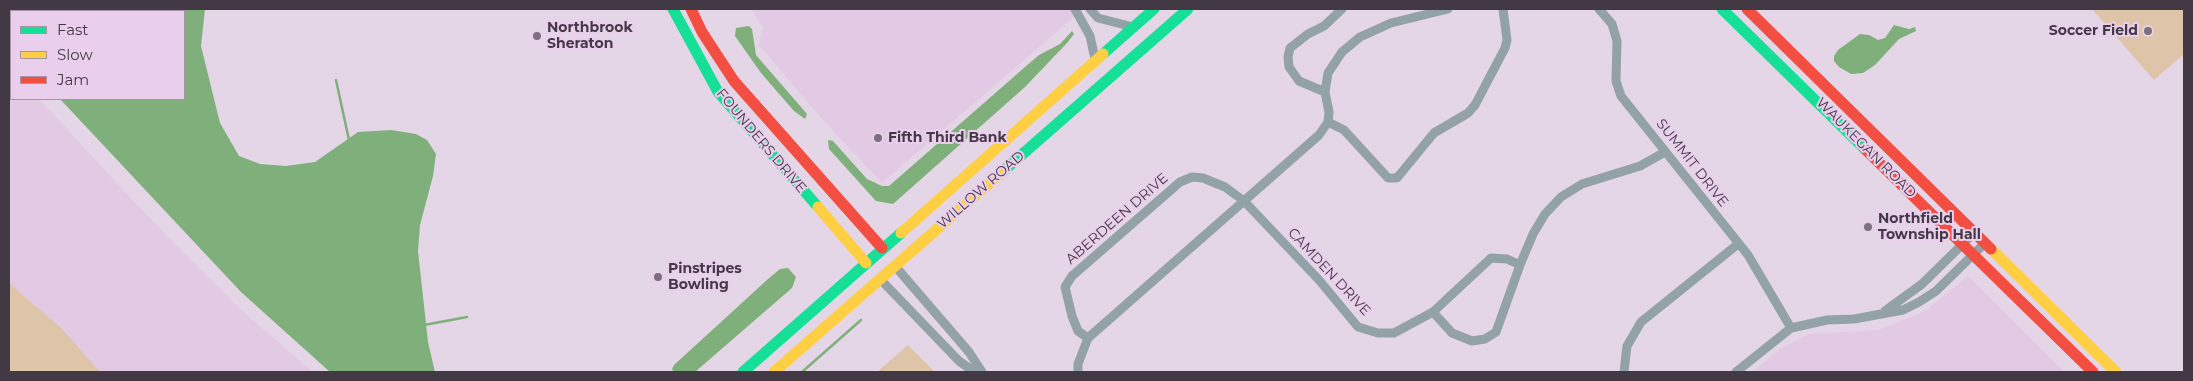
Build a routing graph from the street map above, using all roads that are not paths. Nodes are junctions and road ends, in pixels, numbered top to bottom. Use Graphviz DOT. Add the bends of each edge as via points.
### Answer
graph roads {
  1 [pos="673,9"];
  2 [pos="691,9"];
  3 [pos="1075,9"];
  4 [pos="1090,9"];
  5 [pos="1154,9"];
  6 [pos="1188,9"];
  7 [pos="1342,9"];
  8 [pos="1448,9"];
  9 [pos="1503,9"];
  10 [pos="1508,9"];
  11 [pos="1512,9"];
  12 [pos="1599,9"];
  13 [pos="1722,9"];
  14 [pos="1747,9"];
  15 [pos="1421,11"];
  16 [pos="1133,27"];
  17 [pos="1095,59"];
  18 [pos="1324,92"];
  19 [pos="1328,122"];
  20 [pos="1665,152"];
  21 [pos="1244,201"];
  22 [pos="1974,232"];
  23 [pos="1985,243"];
  24 [pos="1738,244"];
  25 [pos="1963,244"];
  26 [pos="882,248"];
  27 [pos="1973,255"];
  28 [pos="866,263"];
  29 [pos="1520,265"];
  30 [pos="895,266"];
  31 [pos="880,279"];
  32 [pos="1433,312"];
  33 [pos="1881,314"];
  34 [pos="1791,328"];
  35 [pos="1088,338"];
  36 [pos="743,372"];
  37 [pos="774,372"];
  38 [pos="981,372"];
  39 [pos="1078,372"];
  40 [pos="1624,372"];
  41 [pos="1736,372"];
  42 [pos="2093,372"];
  43 [pos="2116,372"];
  1 -- 28 [label="main road, FOUNDERS DRIVE" via="691,48 718,92"];
  2 -- 26 [label="main road, FOUNDERS DRIVE" via="734,81"];
  3 -- 17 [label="street" via="1090,36"];
  4 -- 16 [label="street" via="1098,18"];
  5 -- 16 [label="main road, WILLOW ROAD"];
  6 -- 30 [label="main road, WILLOW ROAD"];
  7 -- 18 [label="street" via="1324,26 1290,48 1289,66 1299,81"];
  8 -- 15 [label="street"];
  9 -- 19 [label="street" via="1505,48 1475,105 1468,113 1434,133 1397,178 1388,178 1344,130"];
  10 -- 11 [label="street"];
  12 -- 20 [label="street, SUMMIT DRIVE" via="1612,24 1617,42 1616,81 1621,96"];
  13 -- 25 [label="main road, WAUKEGAN ROAD"];
  14 -- 22 [label="main road, WAUKEGAN ROAD"];
  15 -- 18 [label="street" via="1350,44 1335,59"];
  16 -- 17 [label="main road, WILLOW ROAD"];
  17 -- 26 [label="main road, WILLOW ROAD"];
  18 -- 19 [label="street"];
  19 -- 21 [label="street" via="1319,135"];
  20 -- 24 [label="street, SUMMIT DRIVE"];
  20 -- 29 [label="street" via="1640,166 1582,184 1560,197 1533,234"];
  21 -- 32 [label="street, CAMDEN DRIVE" via="1319,280 1358,327 1378,333 1394,333"];
  21 -- 35 [label="street"];
  21 -- 35 [label="street, ABERDEEN DRIVE" via="1225,187 1203,178 1192,177 1180,182 1072,276 1065,286 1072,316 1078,331"];
  22 -- 23 [label="main road, WAUKEGAN ROAD"];
  22 -- 25 [label="street"];
  23 -- 27 [label="street"];
  23 -- 43 [label="main road, WAUKEGAN ROAD"];
  24 -- 34 [label="street, SUMMIT DRIVE" via="1763,276"];
  24 -- 40 [label="street" via="1641,322 1627,346"];
  25 -- 27 [label="main road, WAUKEGAN ROAD"];
  25 -- 33 [label="street" via="1922,284"];
  26 -- 28 [label="main road, WILLOW ROAD"];
  26 -- 30 [label="main road, FOUNDERS DRIVE"];
  27 -- 33 [label="street" via="1936,291 1919,302 1904,310"];
  27 -- 42 [label="main road, WAUKEGAN ROAD"];
  28 -- 31 [label="main road, FOUNDERS DRIVE"];
  28 -- 36 [label="main road, WILLOW ROAD"];
  29 -- 32 [label="street, CAMDEN DRIVE" via="1507,259 1491,258"];
  29 -- 32 [label="street" via="1496,332 1485,339 1472,341 1452,332"];
  30 -- 31 [label="main road, WILLOW ROAD"];
  30 -- 38 [label="street" via="969,352"];
  31 -- 37 [label="main road, WILLOW ROAD"];
  31 -- 38 [label="street" via="959,361 973,371"];
  33 -- 34 [label="street" via="1826,320"];
  34 -- 41 [label="street"];
  35 -- 39 [label="street"];
}
